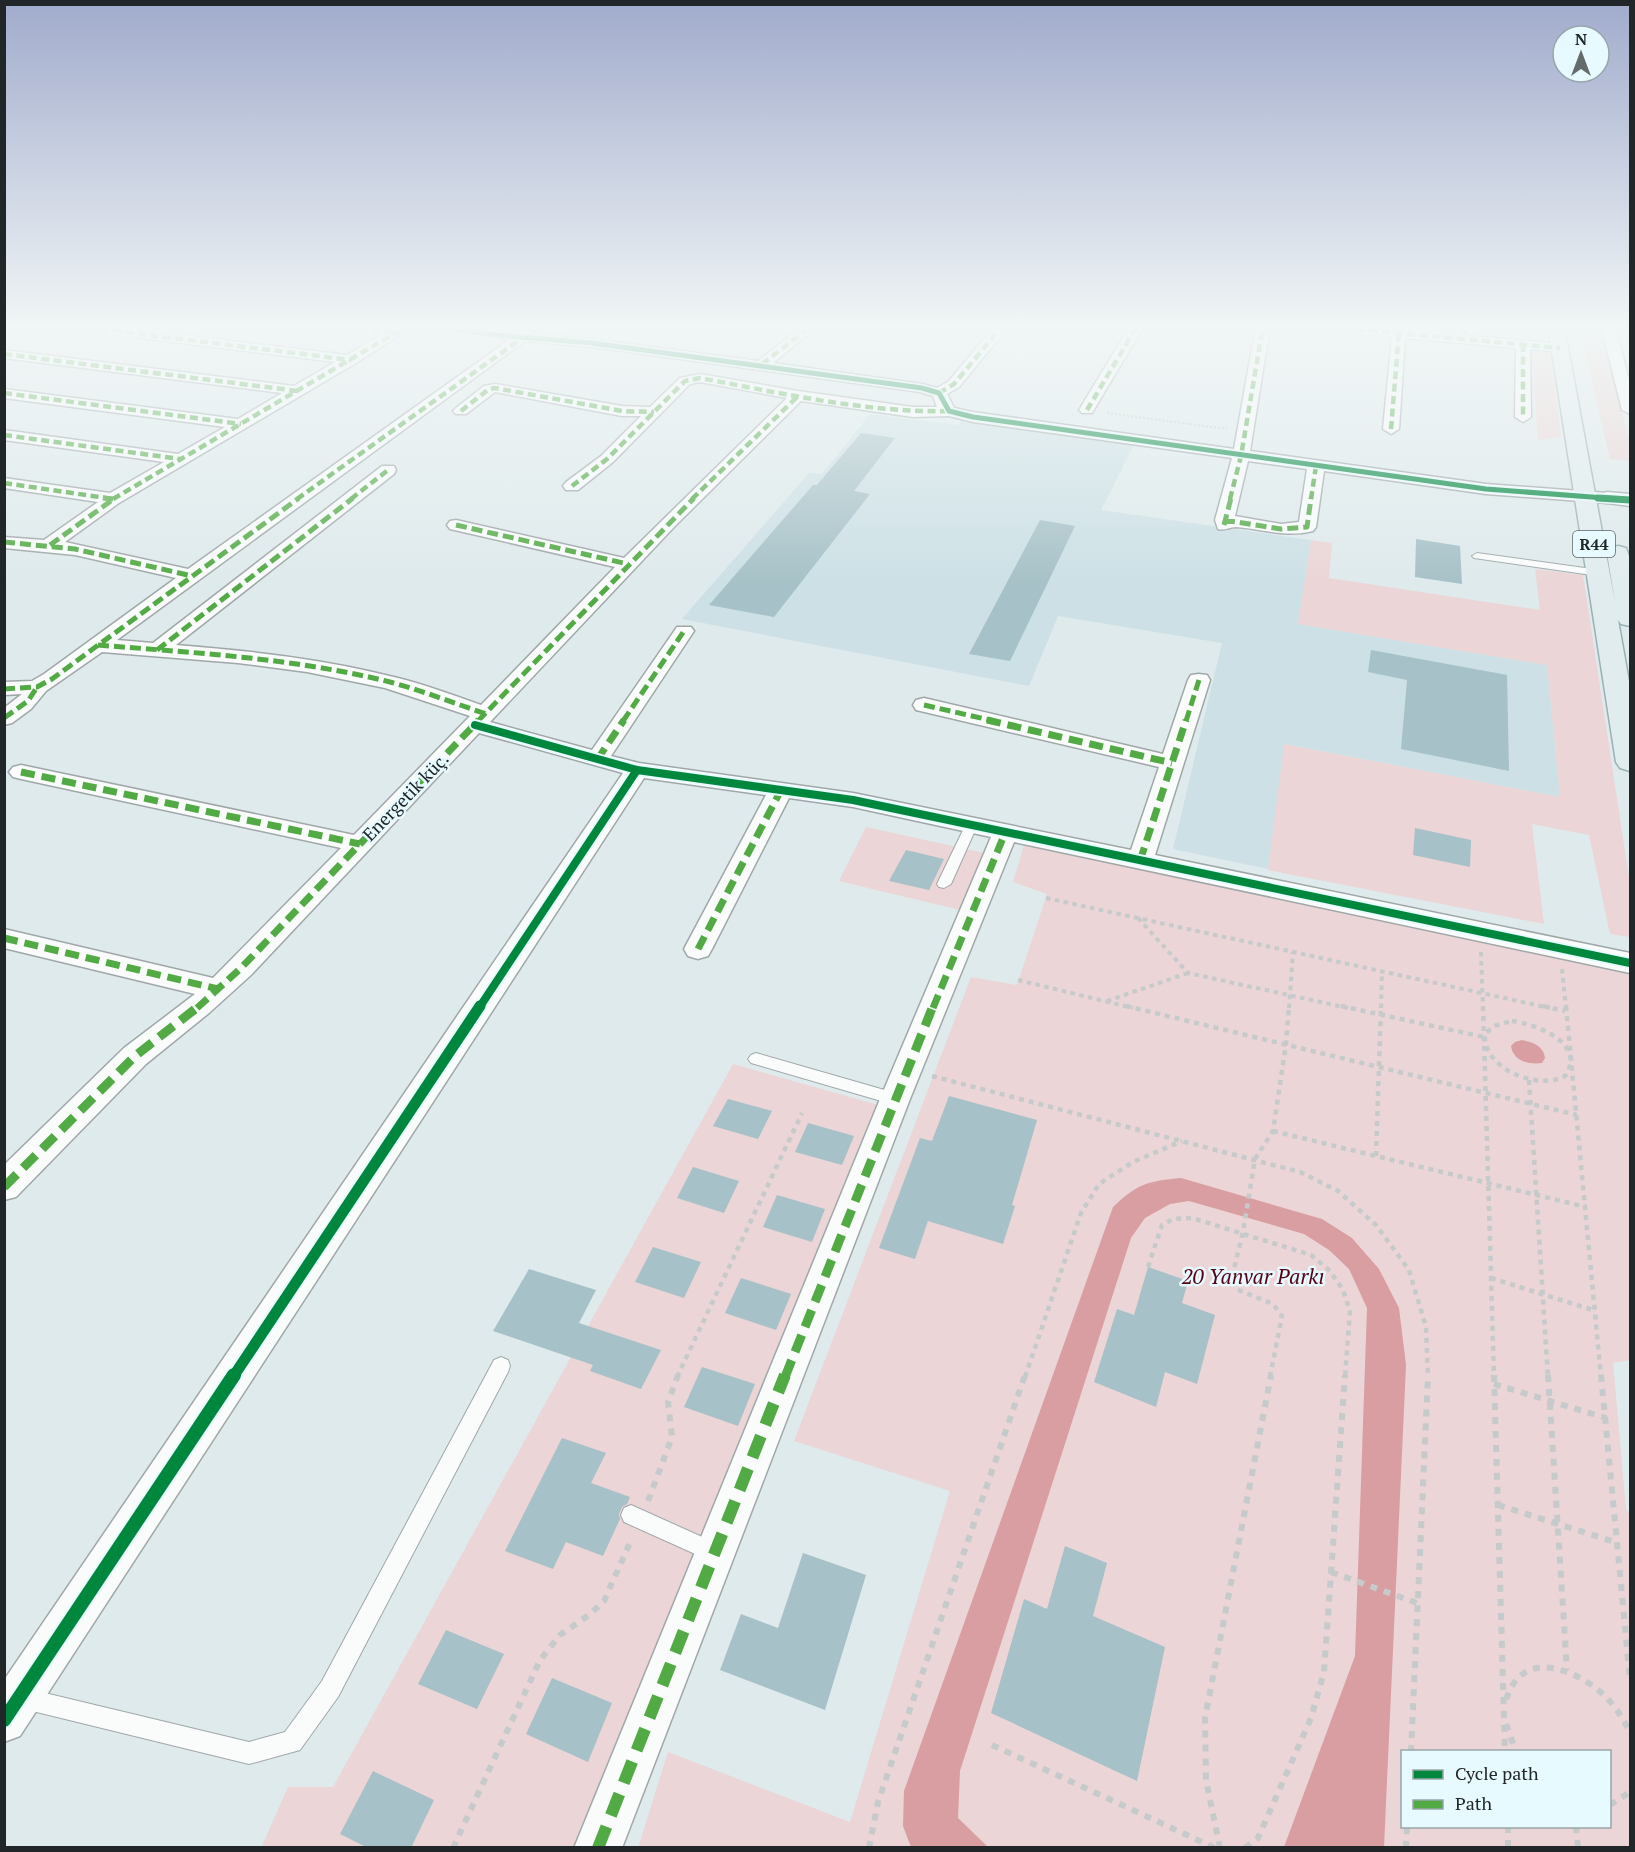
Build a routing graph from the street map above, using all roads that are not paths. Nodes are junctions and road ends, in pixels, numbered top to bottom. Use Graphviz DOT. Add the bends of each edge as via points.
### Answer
graph roads {
  1 [pos="152,412"];
  2 [pos="260,412"];
  3 [pos="418,412"];
  4 [pos="654,412"];
  5 [pos="781,412"];
  6 [pos="955,412"];
  7 [pos="1249,412"];
  8 [pos="1392,412"];
  9 [pos="1522,412"];
  10 [pos="1576,412"];
  11 [pos="1589,412"];
  12 [pos="1522,417"];
  13 [pos="240,424"];
  14 [pos="1390,429"];
  15 [pos="4,435"];
  16 [pos="1597,452"];
  17 [pos="1241,456"];
  18 [pos="180,459"];
  19 [pos="1316,466"];
  20 [pos="387,470"];
  21 [pos="1602,475"];
  22 [pos="4,483"];
  23 [pos="572,486"];
  24 [pos="1596,497"];
  25 [pos="113,499"];
  26 [pos="1630,500"];
  27 [pos="456,525"];
  28 [pos="4,542"];
  29 [pos="50,545"];
  30 [pos="1477,556"];
  31 [pos="628,564"];
  32 [pos="1599,573"];
  33 [pos="192,576"];
  34 [pos="1630,619"];
  35 [pos="684,631"];
  36 [pos="98,645"];
  37 [pos="157,650"];
  38 [pos="1199,680"];
  39 [pos="37,687"];
  40 [pos="4,689"];
  41 [pos="924,705"];
  42 [pos="4,717"];
  43 [pos="480,719"];
  44 [pos="597,760"];
  45 [pos="1630,762"];
  46 [pos="1172,764"];
  47 [pos="637,770"];
  48 [pos="21,772"];
  49 [pos="781,790"];
  50 [pos="988,829"];
  51 [pos="360,844"];
  52 [pos="1140,861"];
  53 [pos="944,884"];
  54 [pos="4,938"];
  55 [pos="698,949"];
  56 [pos="1630,963"];
  57 [pos="218,989"];
  58 [pos="756,1059"];
  59 [pos="901,1084"];
  60 [pos="9,1177"];
  61 [pos="501,1366"];
  62 [pos="635,1518"];
  63 [pos="715,1553"];
  64 [pos="12,1709"];
  65 [pos="598,1848"];
  1 -- 13 [label="street"];
  2 -- 13 [label="street"];
  3 -- 33 [label="street"];
  4 -- 23 [label="street" via="607,459"];
  5 -- 31 [label="street, Energetik küç."];
  6 -- 17 [label="street"];
  7 -- 17 [label="street"];
  8 -- 14 [label="street"];
  9 -- 12 [label="street"];
  10 -- 24 [label="main road, R44"];
  11 -- 16 [label="main road"];
  13 -- 18 [label="street"];
  15 -- 18 [label="street"];
  17 -- 19 [label="street"];
  17 -- 19 [label="street" via="1224,523 1281,529 1306,527"];
  18 -- 25 [label="street"];
  19 -- 24 [label="street" via="1486,489"];
  20 -- 37 [label="street"];
  21 -- 24 [label="main road, R44"];
  22 -- 25 [label="street"];
  24 -- 26 [label="street"];
  24 -- 32 [label="main road, R44"];
  24 -- 34 [label="main road, R44" via="1612,526"];
  25 -- 29 [label="street"];
  27 -- 31 [label="street"];
  28 -- 29 [label="street"];
  29 -- 33 [label="street"];
  30 -- 32 [label="lane"];
  31 -- 43 [label="street, Energetik küç."];
  32 -- 45 [label="main road, R44"];
  33 -- 36 [label="street"];
  35 -- 44 [label="street"];
  36 -- 37 [label="street"];
  36 -- 39 [label="street"];
  37 -- 43 [label="street" via="257,658 377,679"];
  38 -- 46 [label="street"];
  39 -- 40 [label="street"];
  39 -- 42 [label="street" via="28,700"];
  41 -- 46 [label="street"];
  43 -- 44 [label="street"];
  43 -- 51 [label="street, Energetik küç."];
  44 -- 47 [label="street"];
  46 -- 52 [label="street"];
  47 -- 49 [label="street"];
  47 -- 64 [label="street"];
  48 -- 51 [label="street"];
  49 -- 50 [label="street" via="853,800"];
  49 -- 55 [label="street"];
  50 -- 52 [label="street"];
  50 -- 53 [label="lane"];
  50 -- 59 [label="street"];
  51 -- 57 [label="street, Energetik küç."];
  52 -- 56 [label="street"];
  54 -- 57 [label="street"];
  57 -- 60 [label="street, Energetik küç." via="135,1056"];
  58 -- 59 [label="lane"];
  59 -- 63 [label="street"];
  61 -- 64 [label="lane" via="330,1689 292,1742 249,1754"];
  62 -- 63 [label="lane"];
  63 -- 65 [label="street"];
}
